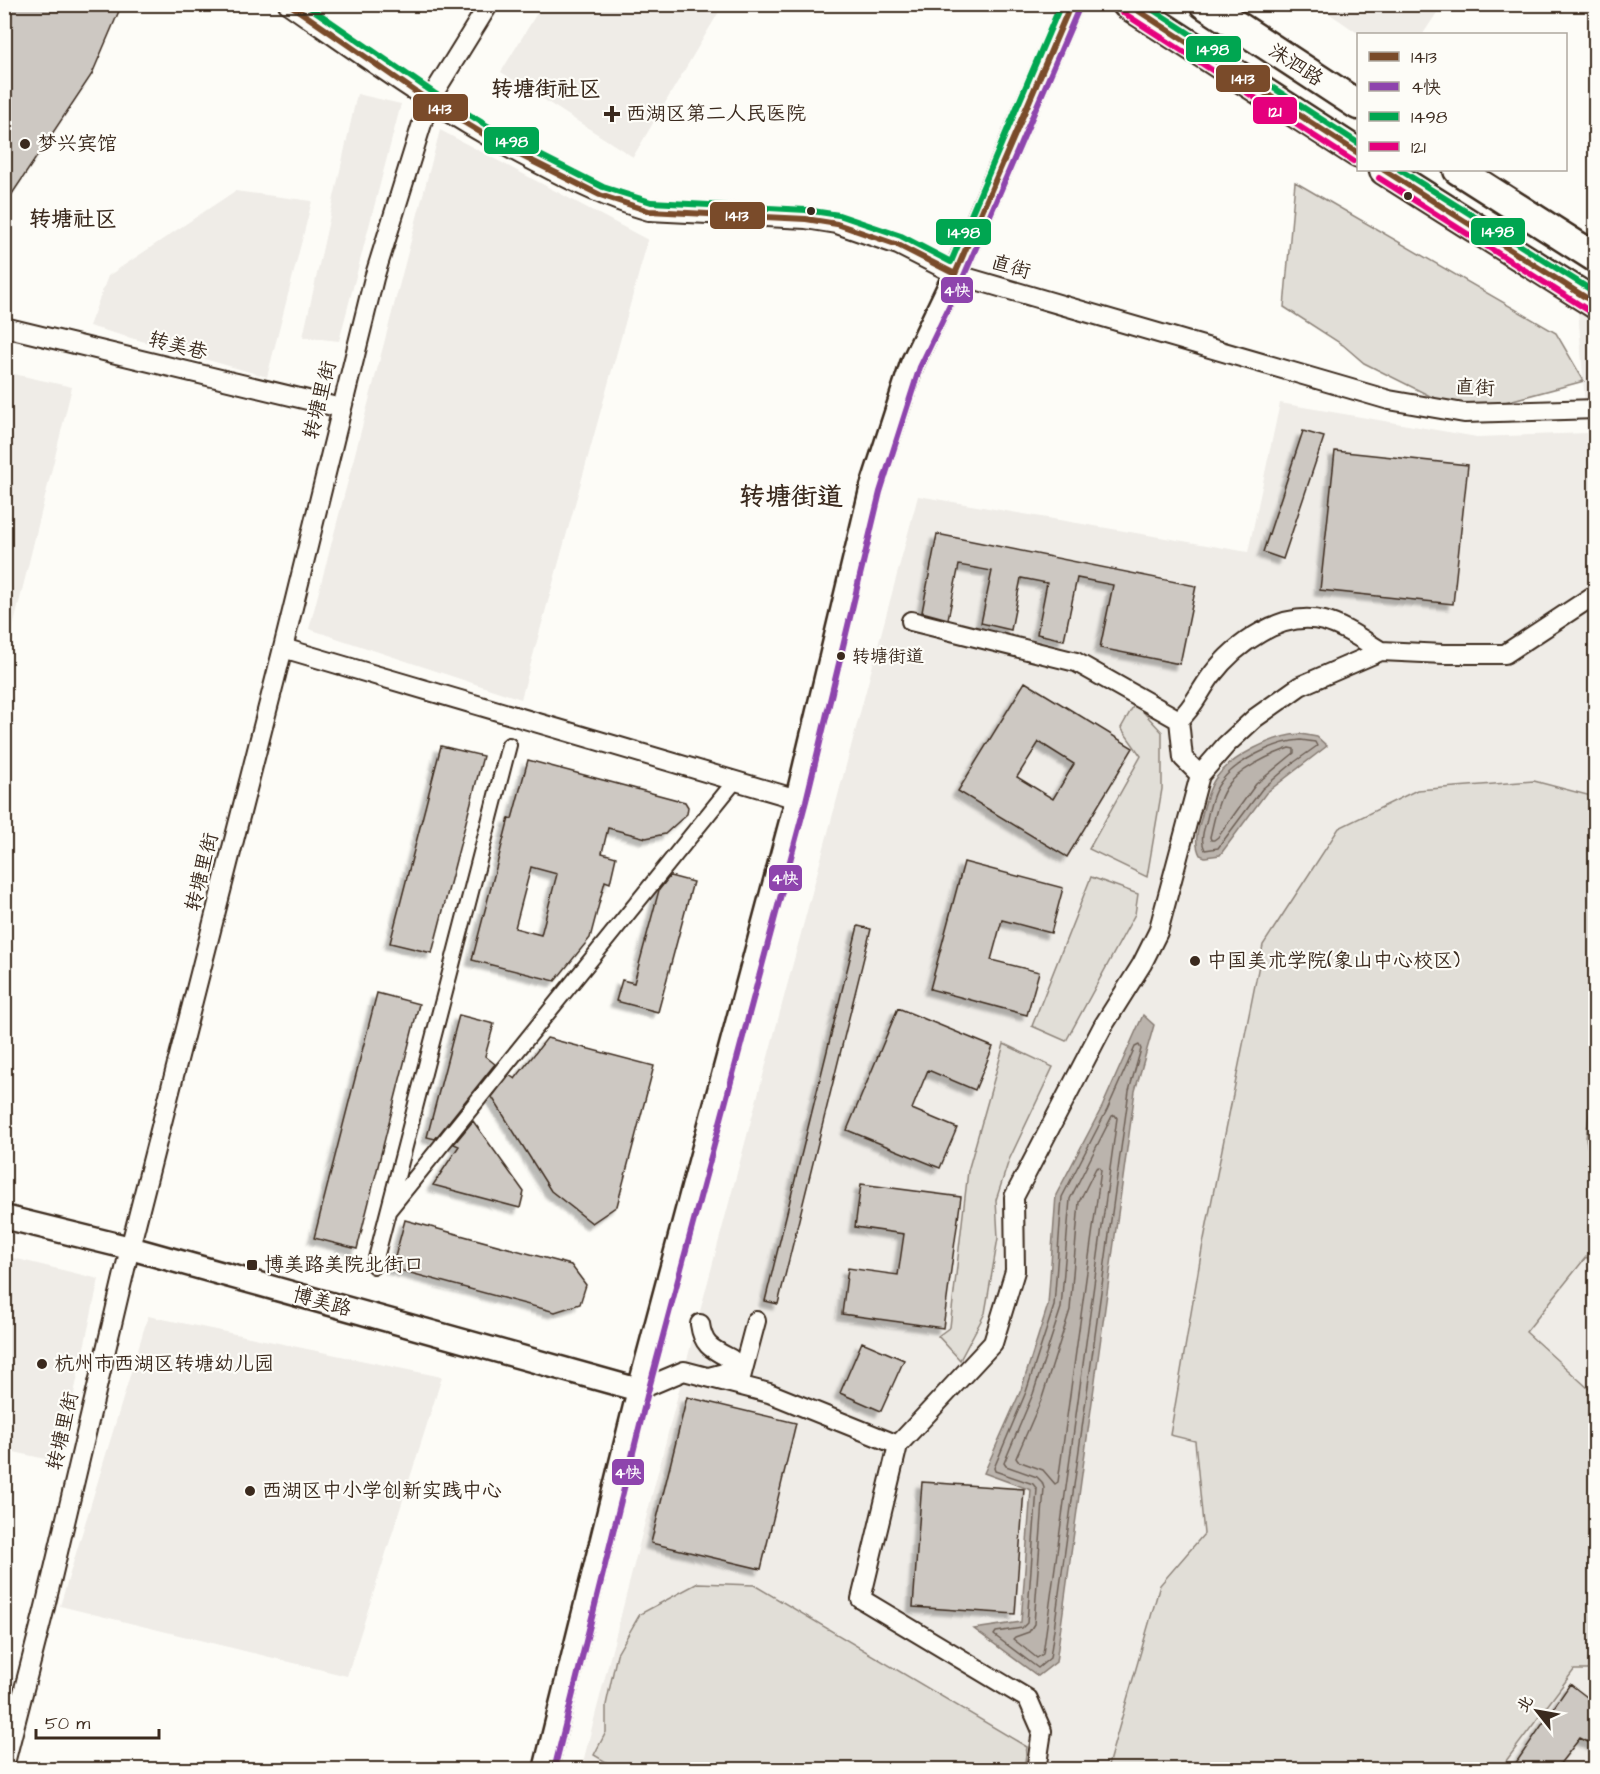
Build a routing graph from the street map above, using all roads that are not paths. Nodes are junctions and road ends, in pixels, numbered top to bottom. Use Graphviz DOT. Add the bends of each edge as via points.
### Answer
graph roads {
  1 [pos="288,4"];
  2 [pos="489,4"];
  3 [pos="1071,4"];
  4 [pos="1127,4"];
  5 [pos="1204,4"];
  6 [pos="429,101"];
  7 [pos="1357,104"];
  8 [pos="1357,152"];
  9 [pos="1386,171"];
  10 [pos="1460,171"];
  11 [pos="1596,258"];
  12 [pos="955,274"];
  13 [pos="1596,304"];
  14 [pos="4,327"];
  15 [pos="341,408"];
  16 [pos="1596,410"];
  17 [pos="1596,594"];
  18 [pos="911,621"];
  19 [pos="283,648"];
  20 [pos="1381,651"];
  21 [pos="1179,720"];
  22 [pos="509,745"];
  23 [pos="1200,775"];
  24 [pos="735,781"];
  25 [pos="797,799"];
  26 [pos="389,1210"];
  27 [pos="4,1217"];
  28 [pos="129,1248"];
  29 [pos="374,1266"];
  30 [pos="756,1321"];
  31 [pos="700,1324"];
  32 [pos="709,1377"];
  33 [pos="739,1385"];
  34 [pos="639,1390"];
  35 [pos="898,1445"];
  36 [pos="4,1767"];
  37 [pos="544,1770"];
  38 [pos="1036,1770"];
  1 -- 6 [label="street, 直街"];
  2 -- 6 [label="street, 转塘里街"];
  3 -- 12 [label="street"];
  4 -- 8 [label="main road, 洙泗路"];
  5 -- 7 [label="main road, 洙泗路"];
  6 -- 12 [label="street, 直街" via="508,149 625,204 649,211 837,224 898,245"];
  6 -- 15 [label="street, 转塘里街" via="374,278"];
  9 -- 13 [label="main road"];
  10 -- 11 [label="main road"];
  12 -- 16 [label="street, 直街" via="1389,400 1464,412"];
  12 -- 25 [label="street" via="912,364 871,490"];
  14 -- 15 [label="street, 转美巷"];
  15 -- 19 [label="street, 转塘里街"];
  17 -- 20 [label="street" via="1505,654"];
  18 -- 21 [label="street" via="1076,662"];
  19 -- 24 [label="street"];
  19 -- 28 [label="street, 转塘里街"];
  20 -- 21 [label="street" via="1325,621 1300,619 1258,633 1235,649"];
  20 -- 23 [label="street" via="1300,686 1279,700 1240,732"];
  21 -- 23 [label="street" via="1183,758"];
  22 -- 26 [label="street"];
  23 -- 35 [label="street" via="1158,932 1103,1026 1014,1197 1015,1271 993,1343"];
  24 -- 25 [label="street"];
  24 -- 26 [label="street"];
  25 -- 34 [label="street"];
  26 -- 29 [label="street"];
  27 -- 28 [label="street, 博美路"];
  28 -- 34 [label="street, 博美路"];
  28 -- 36 [label="street, 转塘里街"];
  30 -- 33 [label="street"];
  31 -- 32 [label="street" via="706,1344 730,1359 728,1372"];
  32 -- 33 [label="street"];
  32 -- 34 [label="street" via="684,1371"];
  33 -- 35 [label="street" via="769,1393"];
  34 -- 37 [label="street"];
  35 -- 38 [label="street" via="861,1599 1028,1700 1042,1731"];
}
